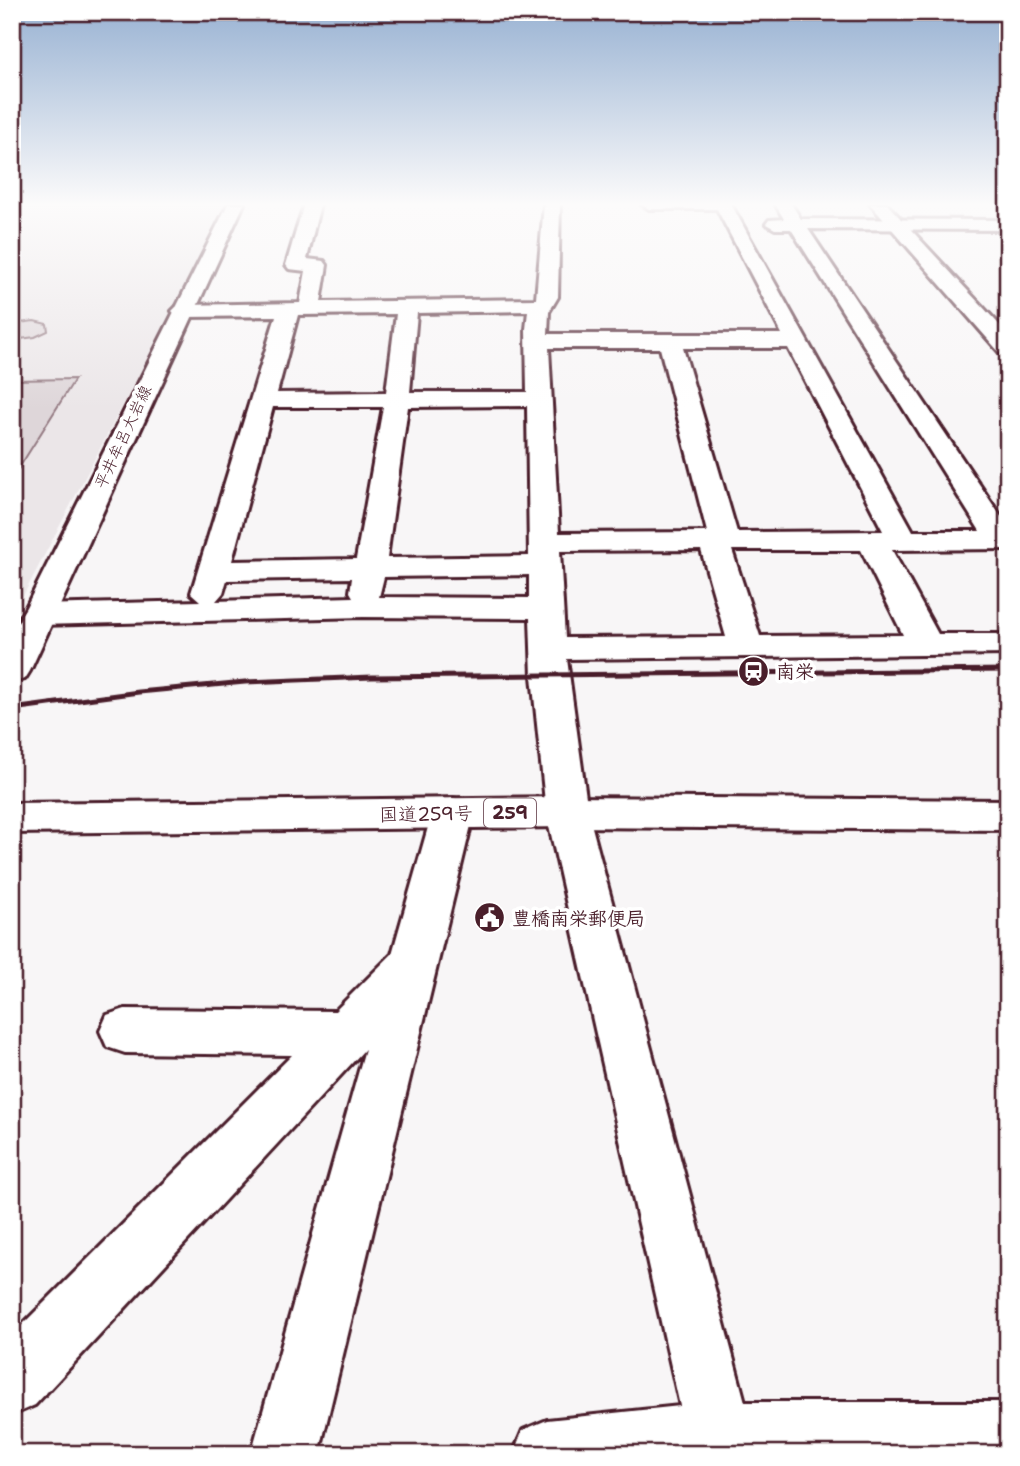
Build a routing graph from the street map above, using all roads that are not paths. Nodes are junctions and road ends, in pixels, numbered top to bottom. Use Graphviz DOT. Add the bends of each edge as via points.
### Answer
graph roads {
  1 [pos="202,272"];
  2 [pos="314,272"];
  3 [pos="549,272"];
  4 [pos="758,272"];
  5 [pos="827,272"];
  6 [pos="939,272"];
  7 [pos="540,305"];
  8 [pos="407,307"];
  9 [pos="299,309"];
  10 [pos="183,311"];
  11 [pos="537,341"];
  12 [pos="794,341"];
  13 [pos="670,342"];
  14 [pos="1008,348"];
  15 [pos="264,400"];
  16 [pos="397,400"];
  17 [pos="538,400"];
  18 [pos="1004,540"];
  19 [pos="718,541"];
  20 [pos="887,541"];
  21 [pos="543,554"];
  22 [pos="369,568"];
  23 [pos="213,571"];
  24 [pos="363,607"];
  25 [pos="546,608"];
  26 [pos="202,610"];
  27 [pos="38,615"];
  28 [pos="1008,644"];
  29 [pos="926,645"];
  30 [pos="747,646"];
  31 [pos="550,649"];
  32 [pos="12,671"];
  33 [pos="567,812"];
  34 [pos="453,813"];
  35 [pos="1008,815"];
  36 [pos="12,818"];
  37 [pos="415,962"];
  38 [pos="125,1031"];
  39 [pos="349,1033"];
  40 [pos="12,1382"];
  41 [pos="1008,1436"];
  42 [pos="723,1445"];
  43 [pos="285,1454"];
  44 [pos="547,1454"];
  1 -- 10 [label="main road, 平井牟呂大岩線"];
  2 -- 9 [label="main road"];
  3 -- 7 [label="main road" via="548,297"];
  4 -- 12 [label="main road"];
  5 -- 18 [label="main road"];
  6 -- 14 [label="main road"];
  7 -- 8 [label="main road"];
  7 -- 11 [label="main road"];
  8 -- 9 [label="main road"];
  8 -- 16 [label="main road"];
  9 -- 10 [label="main road"];
  9 -- 15 [label="main road"];
  10 -- 27 [label="main road, 平井牟呂大岩線"];
  11 -- 13 [label="main road"];
  11 -- 17 [label="main road"];
  12 -- 13 [label="main road"];
  12 -- 20 [label="main road"];
  13 -- 19 [label="main road" via="723,529"];
  15 -- 16 [label="main road"];
  15 -- 23 [label="main road"];
  16 -- 17 [label="main road"];
  16 -- 22 [label="main road"];
  17 -- 21 [label="main road"];
  18 -- 20 [label="main road"];
  19 -- 20 [label="main road"];
  19 -- 21 [label="main road"];
  19 -- 30 [label="main road" via="716,551"];
  20 -- 29 [label="main road"];
  21 -- 22 [label="main road"];
  21 -- 25 [label="main road"];
  22 -- 23 [label="main road"];
  22 -- 24 [label="main road"];
  23 -- 26 [label="main road"];
  24 -- 25 [label="main road"];
  24 -- 26 [label="main road"];
  25 -- 31 [label="main road"];
  26 -- 27 [label="main road"];
  27 -- 32 [label="main road, 平井牟呂大岩線"];
  28 -- 29 [label="main road"];
  29 -- 30 [label="main road"];
  30 -- 31 [label="main road"];
  31 -- 33 [label="main road"];
  33 -- 34 [label="main road, 国道259号 / 259"];
  33 -- 35 [label="main road, 国道259号 / 259"];
  33 -- 42 [label="main road"];
  34 -- 36 [label="main road, 国道259号 / 259"];
  34 -- 37 [label="main road"];
  37 -- 39 [label="main road"];
  37 -- 43 [label="main road"];
  38 -- 39 [label="main road"];
  39 -- 40 [label="main road"];
  41 -- 42 [label="main road"];
  42 -- 44 [label="main road"];
}
